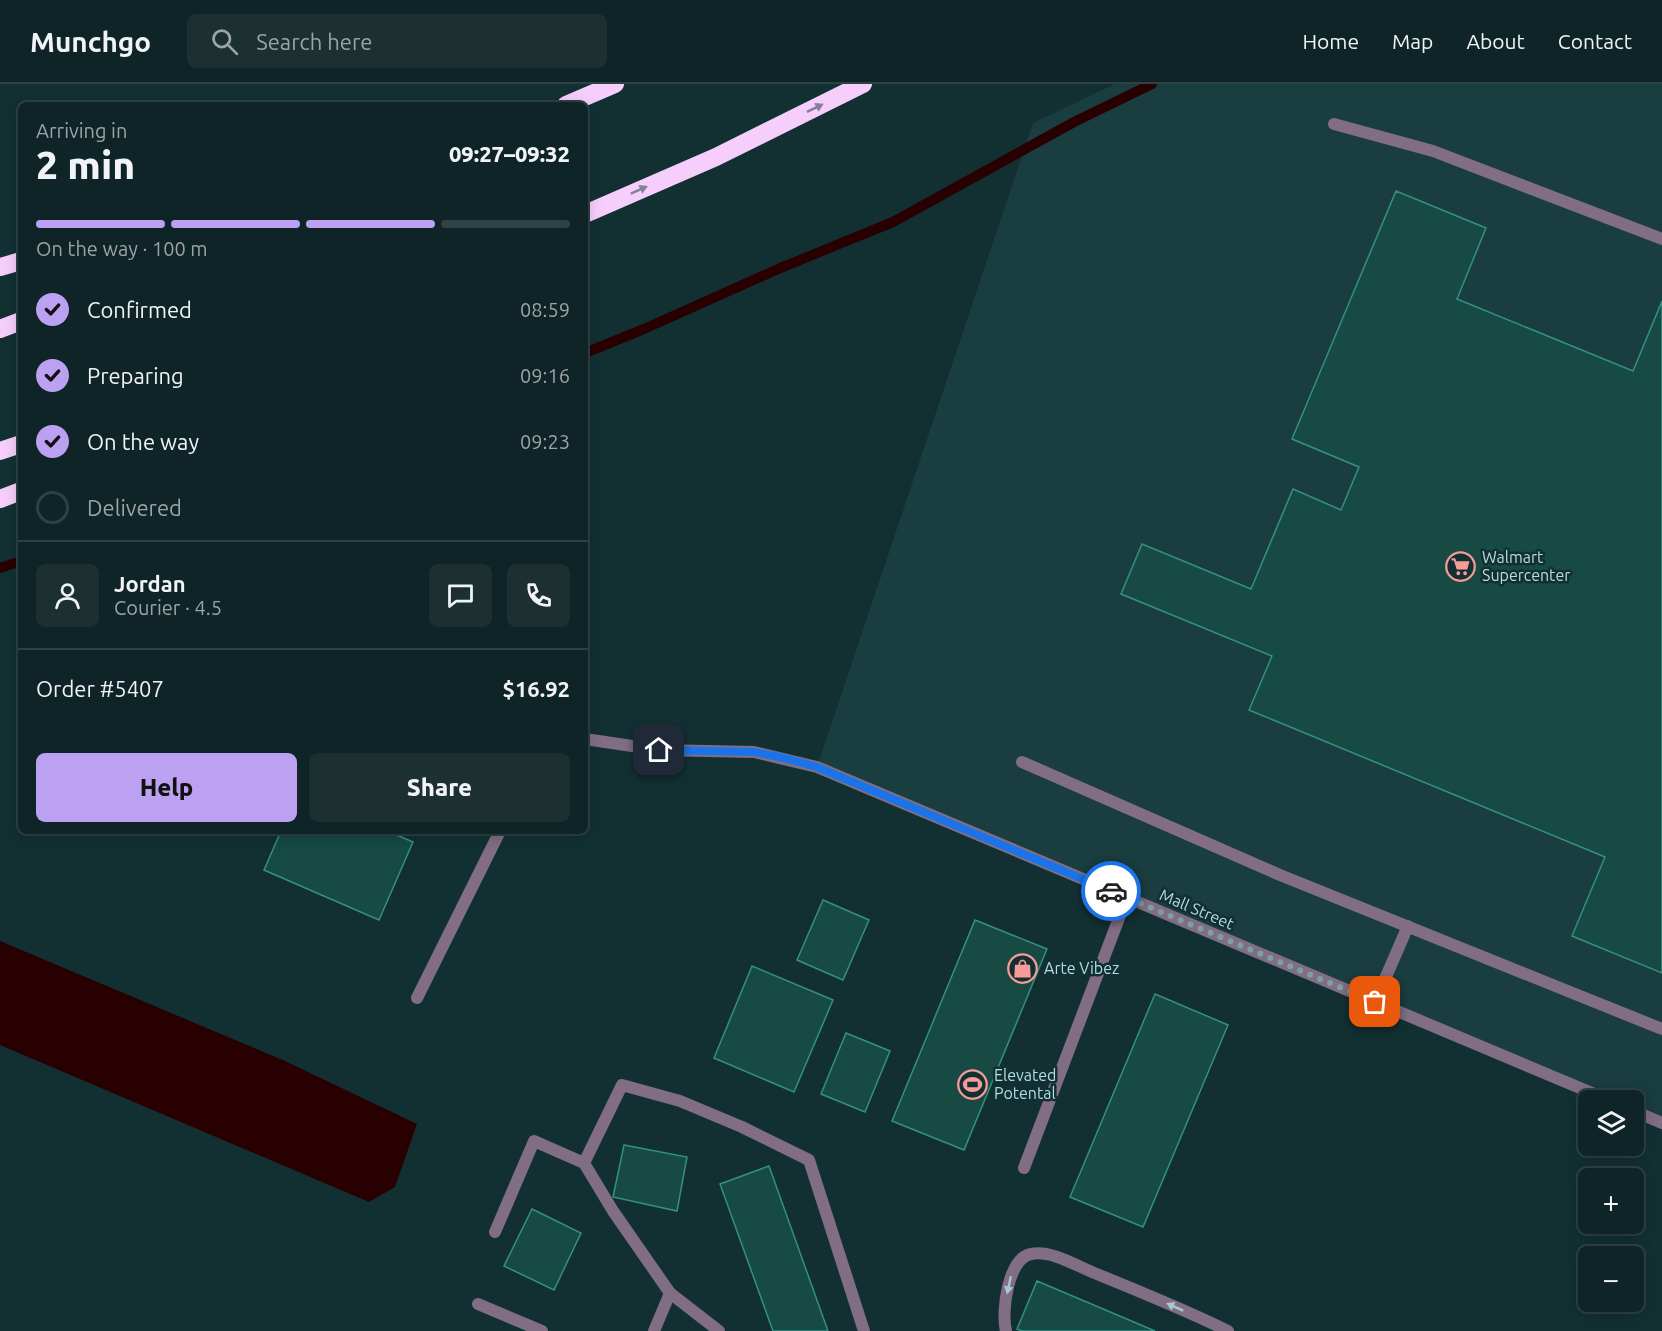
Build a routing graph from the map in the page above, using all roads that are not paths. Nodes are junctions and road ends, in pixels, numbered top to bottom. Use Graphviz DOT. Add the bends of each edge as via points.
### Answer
graph roads {
  1 [pos="615,84"];
  2 [pos="864,84"];
  3 [pos="573,102"];
  4 [pos="1334,124"];
  5 [pos="588,213"];
  6 [pos="1662,239"];
  7 [pos="18,262"];
  8 [pos="0,267"];
  9 [pos="18,322"];
  10 [pos="0,328"];
  11 [pos="18,445"];
  12 [pos="0,452"];
  13 [pos="18,492"];
  14 [pos="0,499"];
  15 [pos="588,739"];
  16 [pos="1022,762"];
  17 [pos="499,834"];
  18 [pos="1127,897"];
  19 [pos="1408,926"];
  20 [pos="417,998"];
  21 [pos="1375,1002"];
  22 [pos="1662,1029"];
  23 [pos="1585,1090"];
  24 [pos="1644,1115"];
  25 [pos="1662,1123"];
  26 [pos="584,1163"];
  27 [pos="1024,1168"];
  28 [pos="495,1232"];
  29 [pos="670,1293"];
  30 [pos="478,1304"];
  31 [pos="542,1331"];
  32 [pos="654,1331"];
  33 [pos="719,1331"];
  34 [pos="864,1331"];
  35 [pos="1006,1331"];
  36 [pos="1228,1331"];
  1 -- 3 [label="highway"];
  5 -- 2 [label="highway, one-way" via="716,157"];
  4 -- 6 [label="street" via="1433,151"];
  7 -- 8 [label="highway"];
  9 -- 10 [label="highway"];
  11 -- 12 [label="highway"];
  13 -- 14 [label="highway"];
  15 -- 18 [label="street, Mall Street" via="659,750 754,752 817,767"];
  16 -- 19 [label="street" via="1280,875"];
  17 -- 20 [label="street"];
  18 -- 21 [label="street, Mall Street"];
  18 -- 27 [label="street"];
  19 -- 21 [label="street"];
  19 -- 22 [label="street"];
  21 -- 23 [label="street, Mall Street"];
  24 -- 25 [label="street"];
  26 -- 28 [label="street" via="534,1142"];
  26 -- 29 [label="street"];
  26 -- 34 [label="street" via="622,1085 680,1101 809,1160"];
  29 -- 32 [label="street"];
  29 -- 33 [label="street"];
  30 -- 31 [label="street"];
  36 -- 35 [label="street, one-way" via="1042,1253 1028,1254 1015,1267 1009,1280"];
}
